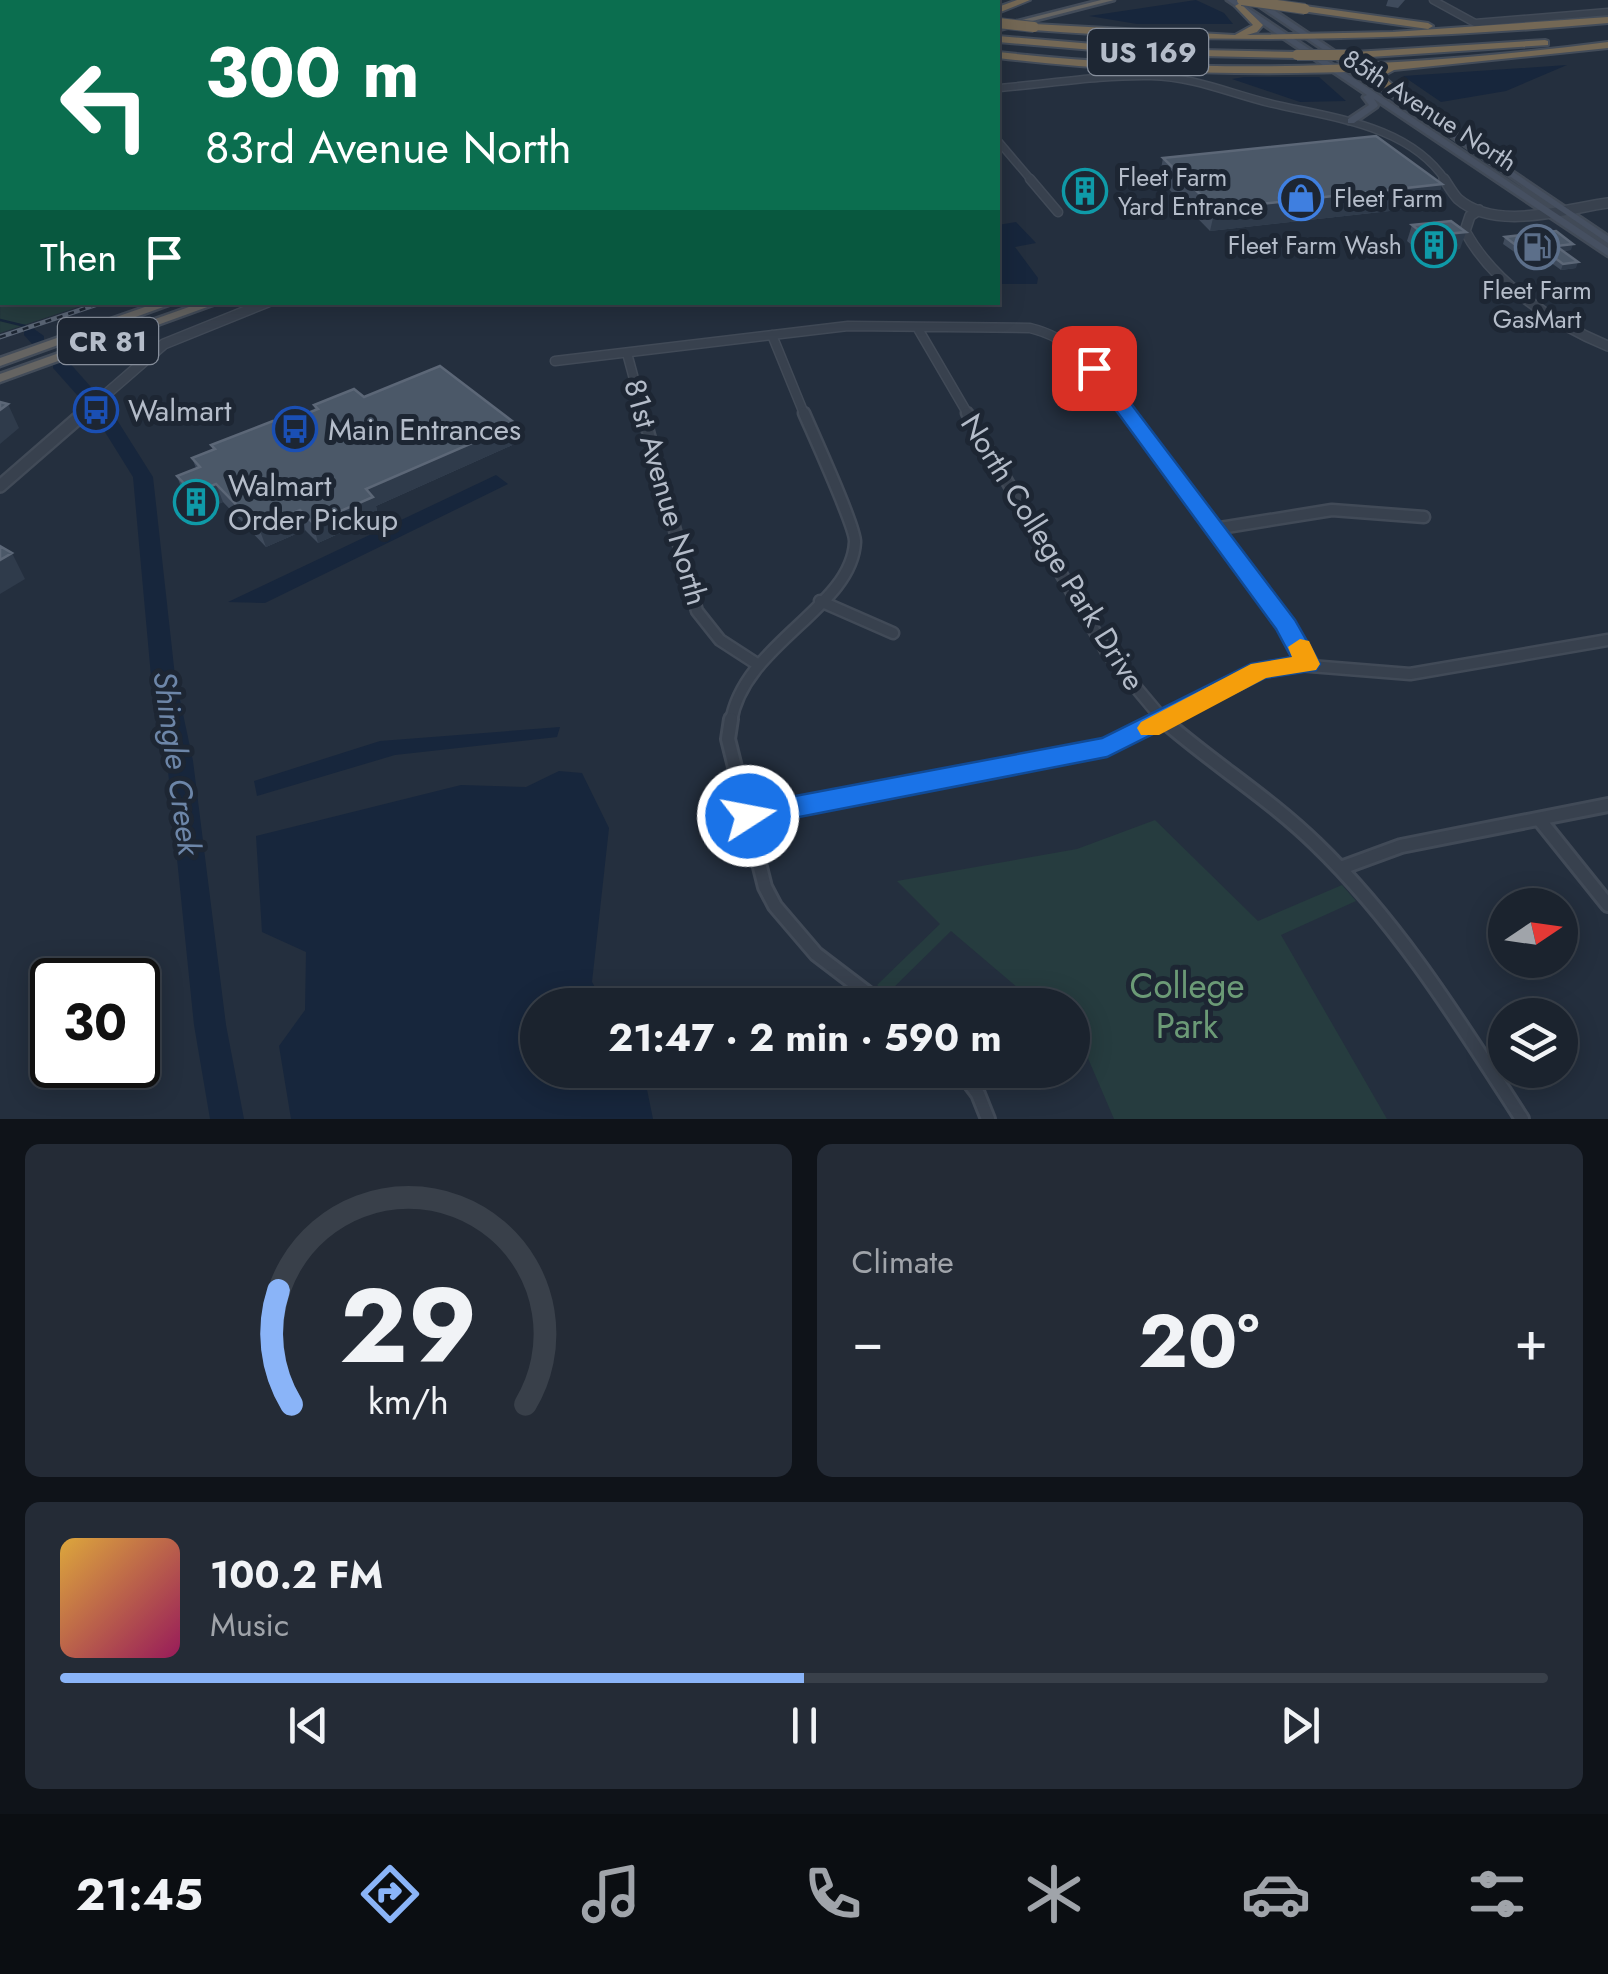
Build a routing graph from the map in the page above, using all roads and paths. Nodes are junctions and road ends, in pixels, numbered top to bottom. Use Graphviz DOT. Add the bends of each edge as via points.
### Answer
graph roads {
  1 [pos="1025,0"];
  2 [pos="1073,0"];
  3 [pos="1110,0"];
  4 [pos="1254,0"];
  5 [pos="1433,0"];
  6 [pos="1237,2"];
  7 [pos="1000,9"];
  8 [pos="1608,19"];
  9 [pos="1000,34"];
  10 [pos="1000,34"];
  11 [pos="1000,34"];
  12 [pos="1000,35"];
  13 [pos="1000,35"];
  14 [pos="1000,36"];
  15 [pos="1228,36"];
  16 [pos="1310,36"];
  17 [pos="1284,42"];
  18 [pos="1608,42"];
  19 [pos="1358,61"];
  20 [pos="1395,67"];
  21 [pos="1330,69"];
  22 [pos="1349,82"];
  23 [pos="1000,88"];
  24 [pos="1408,104"];
  25 [pos="1405,116"];
  26 [pos="1355,117"];
  27 [pos="1000,143"];
  28 [pos="1608,203"];
  29 [pos="1560,208"];
  30 [pos="1479,210"];
  31 [pos="1544,210"];
  32 [pos="1058,212"];
  33 [pos="1608,240"];
  34 [pos="1608,253"];
  35 [pos="163,305"];
  36 [pos="207,305"];
  37 [pos="261,305"];
  38 [pos="917,327"];
  39 [pos="772,335"];
  40 [pos="1608,346"];
  41 [pos="628,353"];
  42 [pos="555,361"];
  43 [pos="0,362"];
  44 [pos="0,378"];
  45 [pos="0,486"];
  46 [pos="1424,517"];
  47 [pos="1214,528"];
  48 [pos="820,601"];
  49 [pos="893,634"];
  50 [pos="1608,640"];
  51 [pos="757,664"];
  52 [pos="1307,664"];
  53 [pos="1164,721"];
  54 [pos="1608,804"];
  55 [pos="748,816"];
  56 [pos="1539,819"];
  57 [pos="1341,868"];
  58 [pos="1608,905"];
  59 [pos="861,988"];
  60 [pos="974,1088"];
  61 [pos="988,1119"];
  62 [pos="1522,1119"];
  1 -- 7 [label="highway"];
  2 -- 9 [label="highway"];
  3 -- 10 [label="highway"];
  4 -- 16 [label="main road, 85th Avenue North"];
  5 -- 8 [label="street" via="1475,23"];
  6 -- 8 [label="highway, bridge" via="1479,28"];
  6 -- 15 [label="highway" via="1258,27"];
  6 -- 17 [label="main road, 85th Avenue North"];
  8 -- 16 [label="highway" via="1462,33"];
  8 -- 17 [label="highway, US 169" via="1341,46"];
  11 -- 15 [label="highway, bridge" via="1034,26"];
  12 -- 17 [label="highway, US 169, bridge"];
  13 -- 19 [label="highway, bridge" via="1164,58"];
  14 -- 21 [label="highway" via="1097,66"];
  15 -- 17 [label="highway"];
  16 -- 17 [label="highway"];
  16 -- 19 [label="main road, 85th Avenue North"];
  17 -- 21 [label="main road, 85th Avenue North"];
  18 -- 19 [label="highway"];
  18 -- 20 [label="highway" via="1492,61"];
  19 -- 20 [label="highway"];
  19 -- 21 [label="highway"];
  19 -- 24 [label="main road, 85th Avenue North"];
  20 -- 24 [label="highway" via="1376,76"];
  21 -- 22 [label="main road, 85th Avenue North"];
  22 -- 25 [label="main road, 85th Avenue North"];
  22 -- 26 [label="main road" via="1374,102"];
  23 -- 26 [label="street" via="1180,78"];
  24 -- 29 [label="main road, 85th Avenue North"];
  25 -- 26 [label="main road" via="1384,111"];
  25 -- 31 [label="main road, 85th Avenue North"];
  26 -- 30 [label="street" via="1424,155 1458,200"];
  27 -- 32 [label="street"];
  28 -- 29 [label="street"];
  29 -- 31 [label="street"];
  29 -- 33 [label="main road, 85th Avenue North"];
  30 -- 31 [label="street" via="1512,216"];
  30 -- 40 [label="street" via="1465,231 1480,255 1571,329"];
  31 -- 34 [label="main road, 85th Avenue North"];
  35 -- 43 [label="highway, CR 81"];
  36 -- 44 [label="highway, CR 81"];
  37 -- 45 [label="street" via="164,344"];
  38 -- 39 [label="street"];
  38 -- 47 [label="street" via="1056,334 1084,354"];
  38 -- 53 [label="street, North College Park Drive" via="1108,654"];
  39 -- 41 [label="street"];
  39 -- 48 [label="street" via="856,540 854,558"];
  41 -- 42 [label="street"];
  41 -- 51 [label="street, 81st Avenue North" via="697,611 720,640"];
  46 -- 47 [label="street" via="1332,510"];
  47 -- 52 [label="street"];
  48 -- 49 [label="street"];
  48 -- 51 [label="street"];
  50 -- 52 [label="street" via="1410,674"];
  51 -- 55 [label="street" via="741,683 728,720"];
  52 -- 53 [label="street" via="1260,670"];
  53 -- 55 [label="street" via="1078,755"];
  53 -- 57 [label="street, North College Park Drive" via="1270,802"];
  54 -- 56 [label="street"];
  55 -- 59 [label="street" via="766,887 790,930"];
  56 -- 57 [label="street" via="1402,846"];
  56 -- 58 [label="street"];
  57 -- 62 [label="street, North College Park Drive" via="1400,937"];
  60 -- 61 [label="street"];
}
